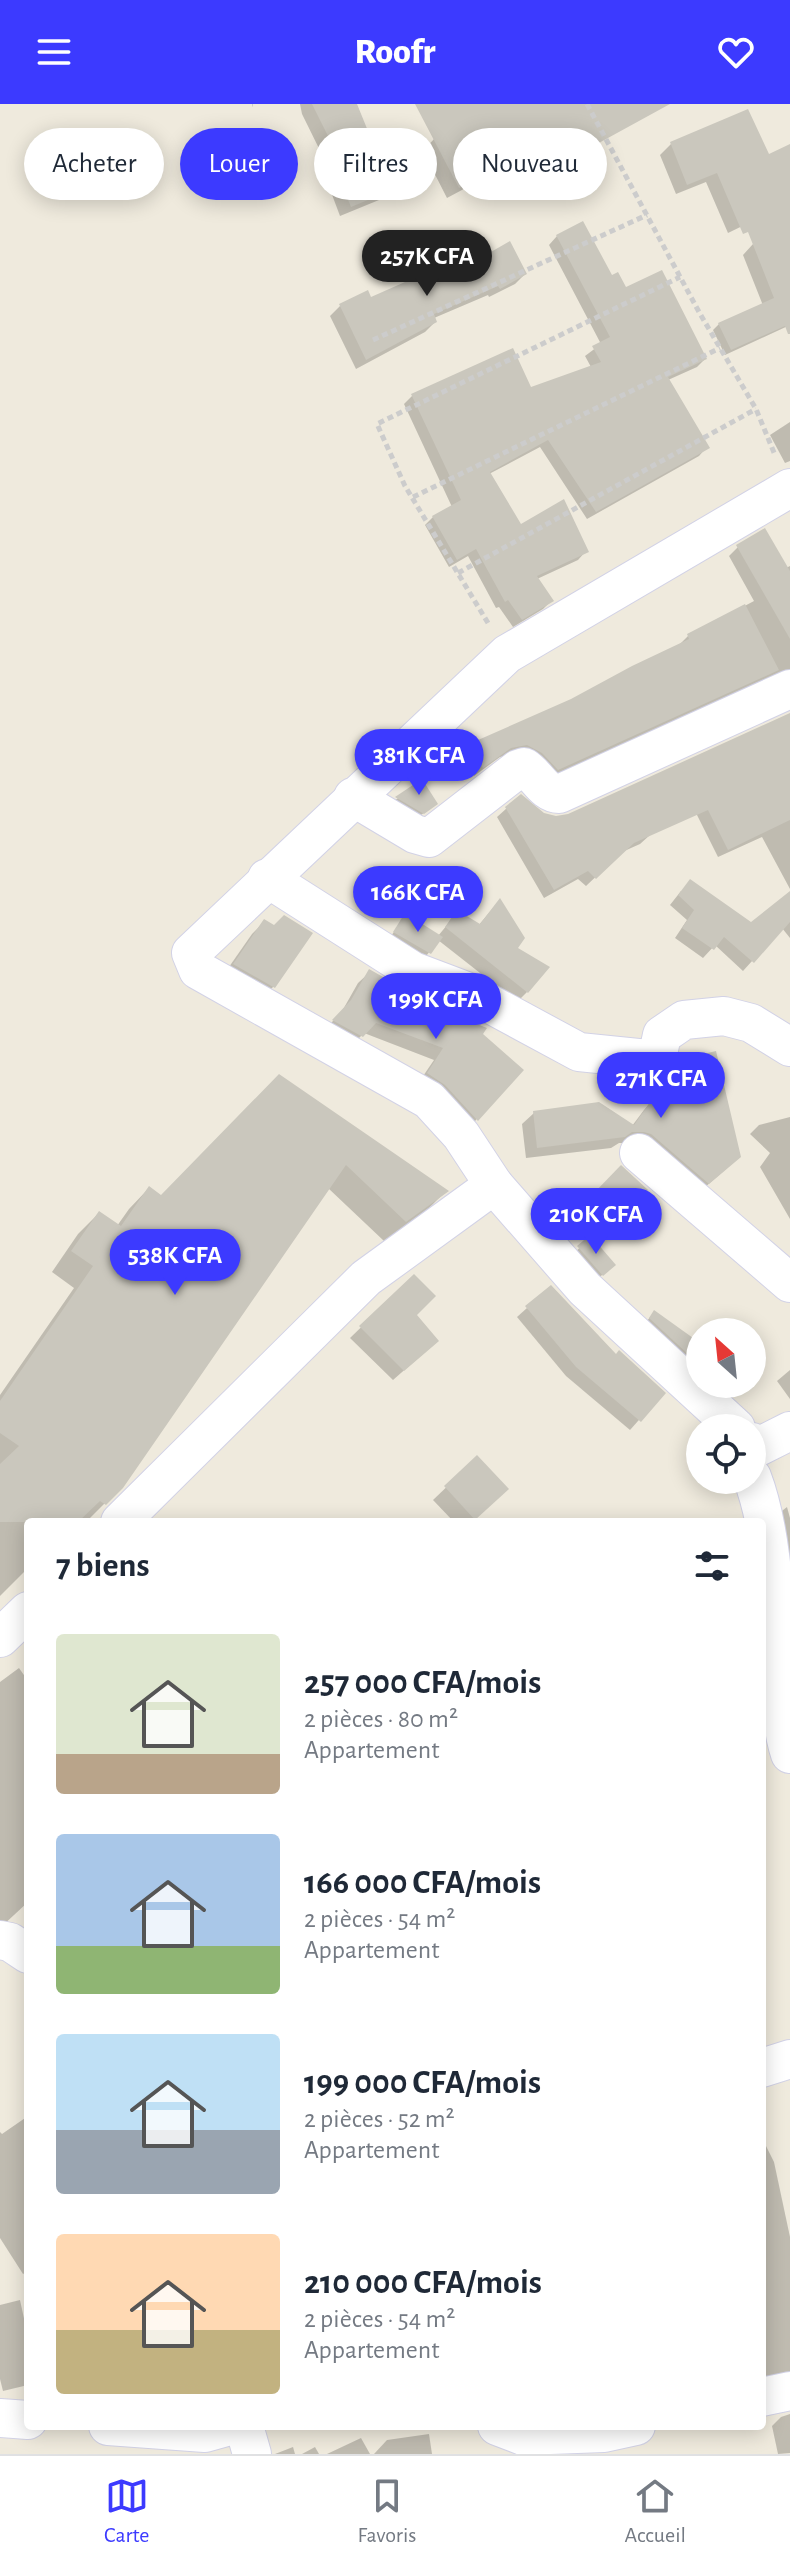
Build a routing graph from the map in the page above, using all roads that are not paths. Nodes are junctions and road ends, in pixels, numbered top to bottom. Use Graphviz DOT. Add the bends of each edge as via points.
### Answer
graph roads {
  1 [pos="790,488"];
  2 [pos="790,689"];
  3 [pos="353,797"];
  4 [pos="267,878"];
  5 [pos="790,1047"];
  6 [pos="639,1153"];
  7 [pos="494,1185"];
  8 [pos="790,1283"];
  9 [pos="731,1414"];
  10 [pos="762,1494"];
  11 [pos="124,1518"];
  12 [pos="764,1518"];
  13 [pos="766,1537"];
  14 [pos="24,1615"];
  15 [pos="0,1638"];
  16 [pos="790,1754"];
  17 [pos="0,1940"];
  18 [pos="24,1951"];
  19 [pos="790,2391"];
  20 [pos="766,2396"];
  21 [pos="0,2418"];
  22 [pos="24,2420"];
  23 [pos="163,2430"];
  24 [pos="216,2430"];
  25 [pos="245,2430"];
  26 [pos="618,2430"];
  27 [pos="516,2439"];
  28 [pos="252,2454"];
  1 -- 3 [label="street" via="507,654"];
  2 -- 3 [label="street" via="559,794 549,792 524,767 518,769 425,839"];
  3 -- 4 [label="street"];
  4 -- 5 [label="street" via="413,971 466,991 579,1052 648,1059 658,1054 662,1035 684,1020 724,1016 751,1023"];
  4 -- 7 [label="street" via="191,953 198,970 429,1100 461,1135"];
  6 -- 8 [label="street"];
  7 -- 9 [label="street" via="585,1289"];
  7 -- 11 [label="street" via="366,1278"];
  10 -- 12 [label="street"];
  13 -- 16 [label="street" via="784,1738"];
  14 -- 15 [label="street"];
  17 -- 18 [label="street"];
  19 -- 20 [label="street"];
  21 -- 22 [label="street"];
  23 -- 24 [label="street"];
  25 -- 28 [label="street"];
  26 -- 27 [label="street"];
}
